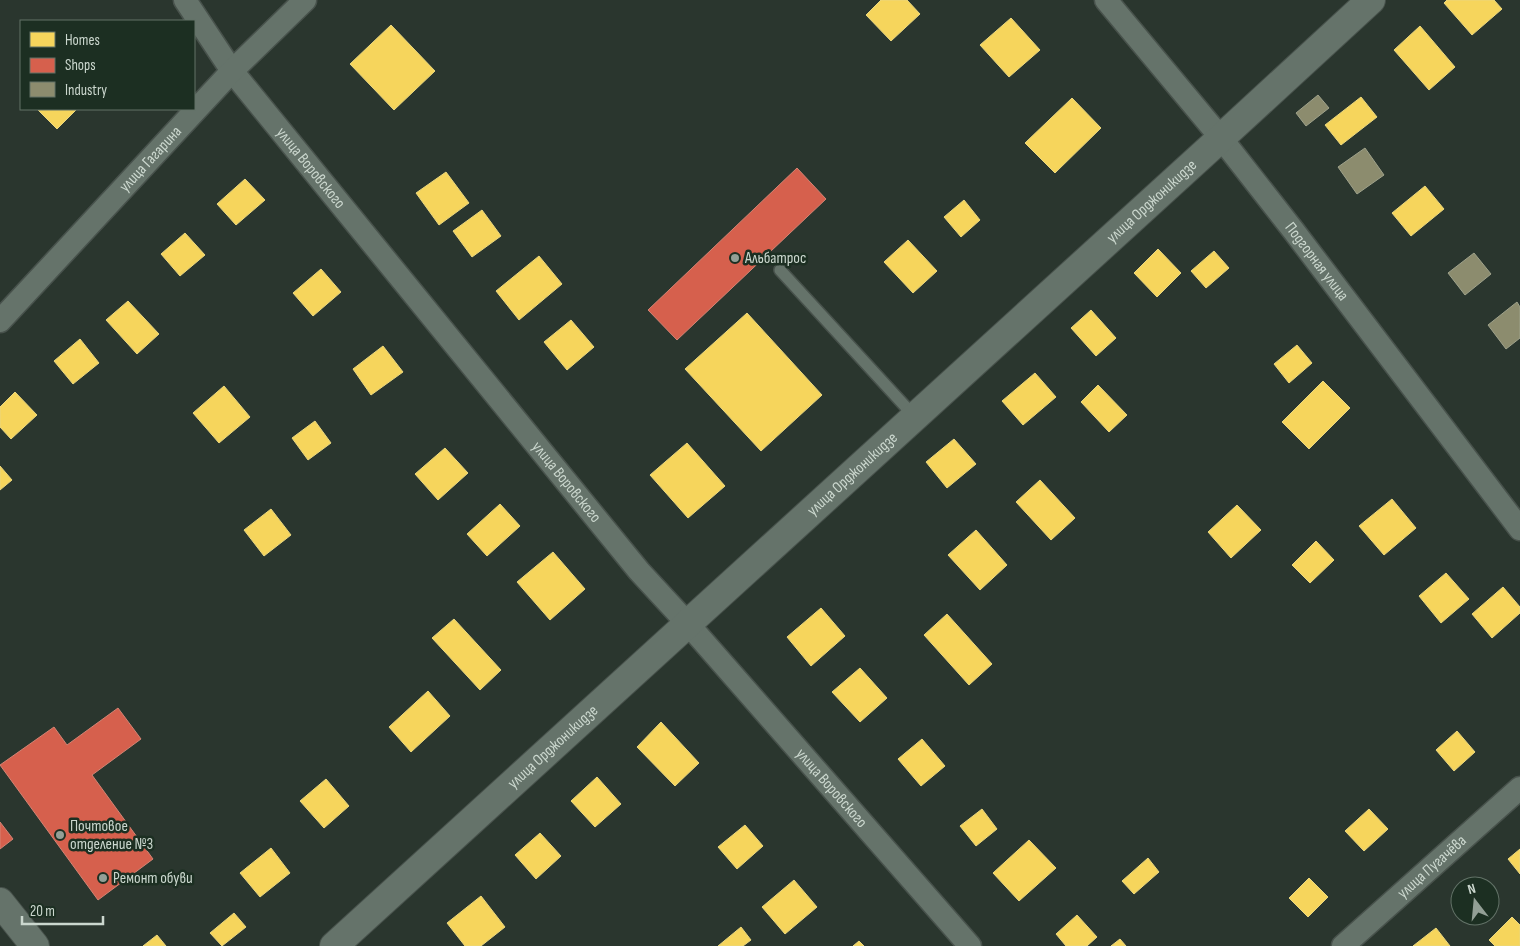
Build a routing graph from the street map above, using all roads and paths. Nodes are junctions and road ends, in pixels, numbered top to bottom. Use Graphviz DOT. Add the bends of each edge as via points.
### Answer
graph roads {
  1 [pos="185,0"];
  2 [pos="304,0"];
  3 [pos="1106,0"];
  4 [pos="1371,0"];
  5 [pos="232,71"];
  6 [pos="1221,138"];
  7 [pos="780,270"];
  8 [pos="0,320"];
  9 [pos="915,416"];
  10 [pos="1520,529"];
  11 [pos="688,624"];
  12 [pos="1520,788"];
  13 [pos="0,902"];
  14 [pos="35,946"];
  15 [pos="334,946"];
  16 [pos="970,946"];
  17 [pos="1343,946"];
  1 -- 5 [label="street, улица Воровского"];
  2 -- 5 [label="street, улица Гагарина"];
  3 -- 6 [label="street, Подгорная улица"];
  4 -- 6 [label="street, улица Орджоникидзе"];
  5 -- 8 [label="street, улица Гагарина"];
  5 -- 11 [label="street, улица Воровского" via="639,571"];
  6 -- 9 [label="street, улица Орджоникидзе"];
  6 -- 10 [label="street, Подгорная улица"];
  7 -- 9 [label="lane"];
  9 -- 11 [label="street, улица Орджоникидзе"];
  11 -- 15 [label="street, улица Орджоникидзе"];
  11 -- 16 [label="street, улица Воровского"];
  12 -- 17 [label="street, улица Пугачёва"];
  13 -- 14 [label="street"];
}
